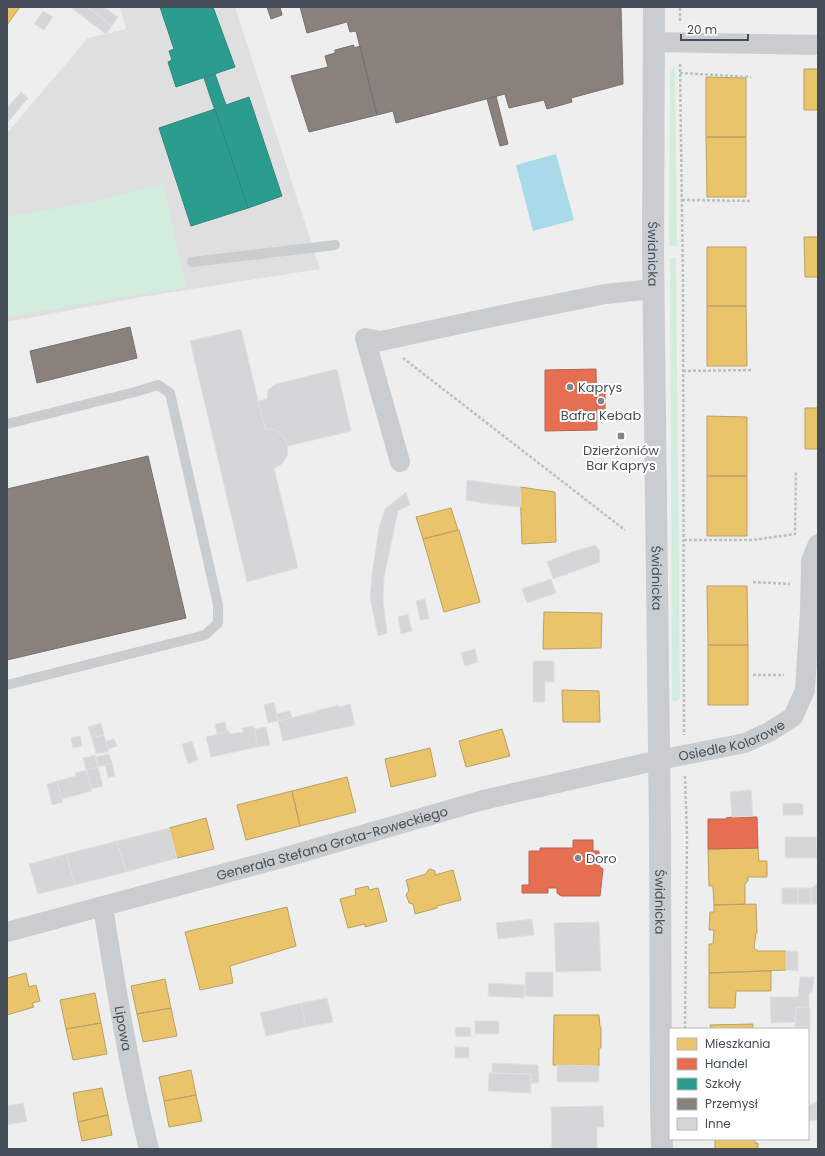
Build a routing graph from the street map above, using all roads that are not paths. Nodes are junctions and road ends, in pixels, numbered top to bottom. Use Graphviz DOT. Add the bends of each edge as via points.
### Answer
graph roads {
  1 [pos="654,7"];
  2 [pos="654,42"];
  3 [pos="818,45"];
  4 [pos="335,245"];
  5 [pos="192,262"];
  6 [pos="654,289"];
  7 [pos="7,424"];
  8 [pos="400,462"];
  9 [pos="818,544"];
  10 [pos="7,685"];
  11 [pos="658,760"];
  12 [pos="103,907"];
  13 [pos="7,932"];
  14 [pos="149,1149"];
  15 [pos="662,1149"];
  1 -- 2 [label="street, Świdnicka"];
  2 -- 3 [label="street"];
  2 -- 6 [label="street, Świdnicka"];
  4 -- 5 [label="lane"];
  6 -- 8 [label="street" via="605,294 381,341 365,338"];
  6 -- 11 [label="street, Świdnicka"];
  7 -- 10 [label="lane" via="158,385 170,392 218,605 218,623 205,634"];
  9 -- 11 [label="street, Osiedle Kolorowe" via="811,561 805,690 792,717 745,743"];
  11 -- 12 [label="street, Generała Stefana Grota-Roweckiego" via="483,800"];
  11 -- 15 [label="street, Świdnicka"];
  12 -- 13 [label="street, Generała Stefana Grota-Roweckiego"];
  12 -- 14 [label="street, Lipowa" via="120,1014"];
}
